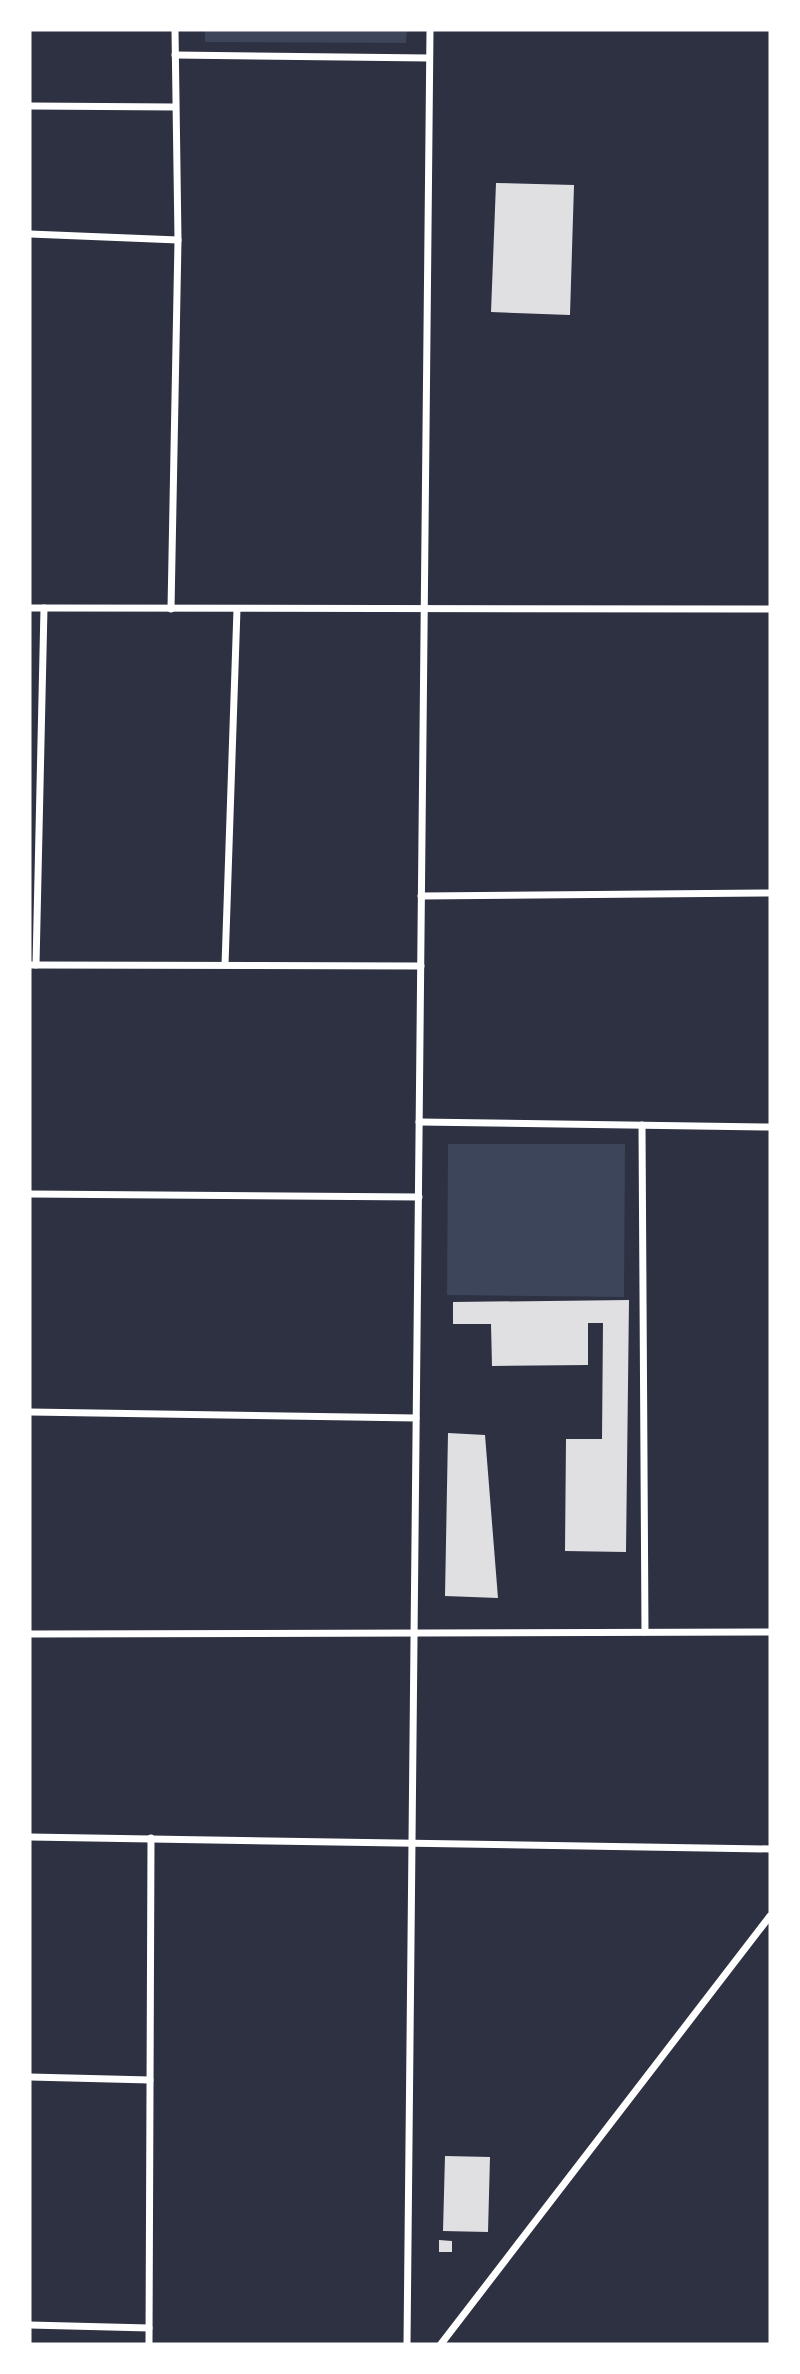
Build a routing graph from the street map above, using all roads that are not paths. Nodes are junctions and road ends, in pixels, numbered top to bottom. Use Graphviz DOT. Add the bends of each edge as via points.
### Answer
graph roads {
  1 [pos="175,30"];
  2 [pos="430,30"];
  3 [pos="175,55"];
  4 [pos="429,58"];
  5 [pos="30,106"];
  6 [pos="175,107"];
  7 [pos="30,234"];
  8 [pos="178,240"];
  9 [pos="30,608"];
  10 [pos="44,608"];
  11 [pos="172,609"];
  12 [pos="237,609"];
  13 [pos="770,609"];
  14 [pos="424,610"];
  15 [pos="770,893"];
  16 [pos="421,897"];
  17 [pos="33,965"];
  18 [pos="225,965"];
  19 [pos="421,966"];
  20 [pos="419,1122"];
  21 [pos="642,1125"];
  22 [pos="770,1127"];
  23 [pos="30,1194"];
  24 [pos="419,1197"];
  25 [pos="30,1412"];
  26 [pos="416,1418"];
  27 [pos="645,1632"];
  28 [pos="770,1632"];
  29 [pos="415,1633"];
  30 [pos="30,1634"];
  31 [pos="30,1836"];
  32 [pos="151,1839"];
  33 [pos="412,1843"];
  34 [pos="770,1849"];
  35 [pos="770,1916"];
  36 [pos="30,2077"];
  37 [pos="150,2080"];
  38 [pos="30,2325"];
  39 [pos="149,2328"];
  40 [pos="149,2344"];
  41 [pos="407,2344"];
  42 [pos="441,2344"];
  1 -- 3 [label="street"];
  2 -- 4 [label="street"];
  3 -- 4 [label="street"];
  3 -- 6 [label="street"];
  4 -- 14 [label="street"];
  5 -- 6 [label="street"];
  6 -- 8 [label="street"];
  7 -- 8 [label="street"];
  8 -- 11 [label="street"];
  9 -- 10 [label="street"];
  10 -- 11 [label="street"];
  10 -- 17 [label="street"];
  11 -- 12 [label="street"];
  12 -- 14 [label="street"];
  12 -- 18 [label="street"];
  13 -- 14 [label="street"];
  14 -- 16 [label="street"];
  15 -- 16 [label="street"];
  16 -- 19 [label="street"];
  17 -- 18 [label="street"];
  18 -- 19 [label="street"];
  19 -- 20 [label="street"];
  20 -- 21 [label="street"];
  20 -- 24 [label="street"];
  21 -- 22 [label="street"];
  21 -- 27 [label="street"];
  23 -- 24 [label="street"];
  24 -- 26 [label="street"];
  25 -- 26 [label="street"];
  26 -- 29 [label="street"];
  27 -- 28 [label="street"];
  27 -- 29 [label="street"];
  29 -- 30 [label="street"];
  29 -- 33 [label="street"];
  31 -- 32 [label="street"];
  32 -- 33 [label="street"];
  32 -- 37 [label="street"];
  33 -- 34 [label="street"];
  33 -- 41 [label="street"];
  35 -- 42 [label="street"];
  36 -- 37 [label="street"];
  37 -- 39 [label="street"];
  38 -- 39 [label="street"];
  39 -- 40 [label="street"];
}
